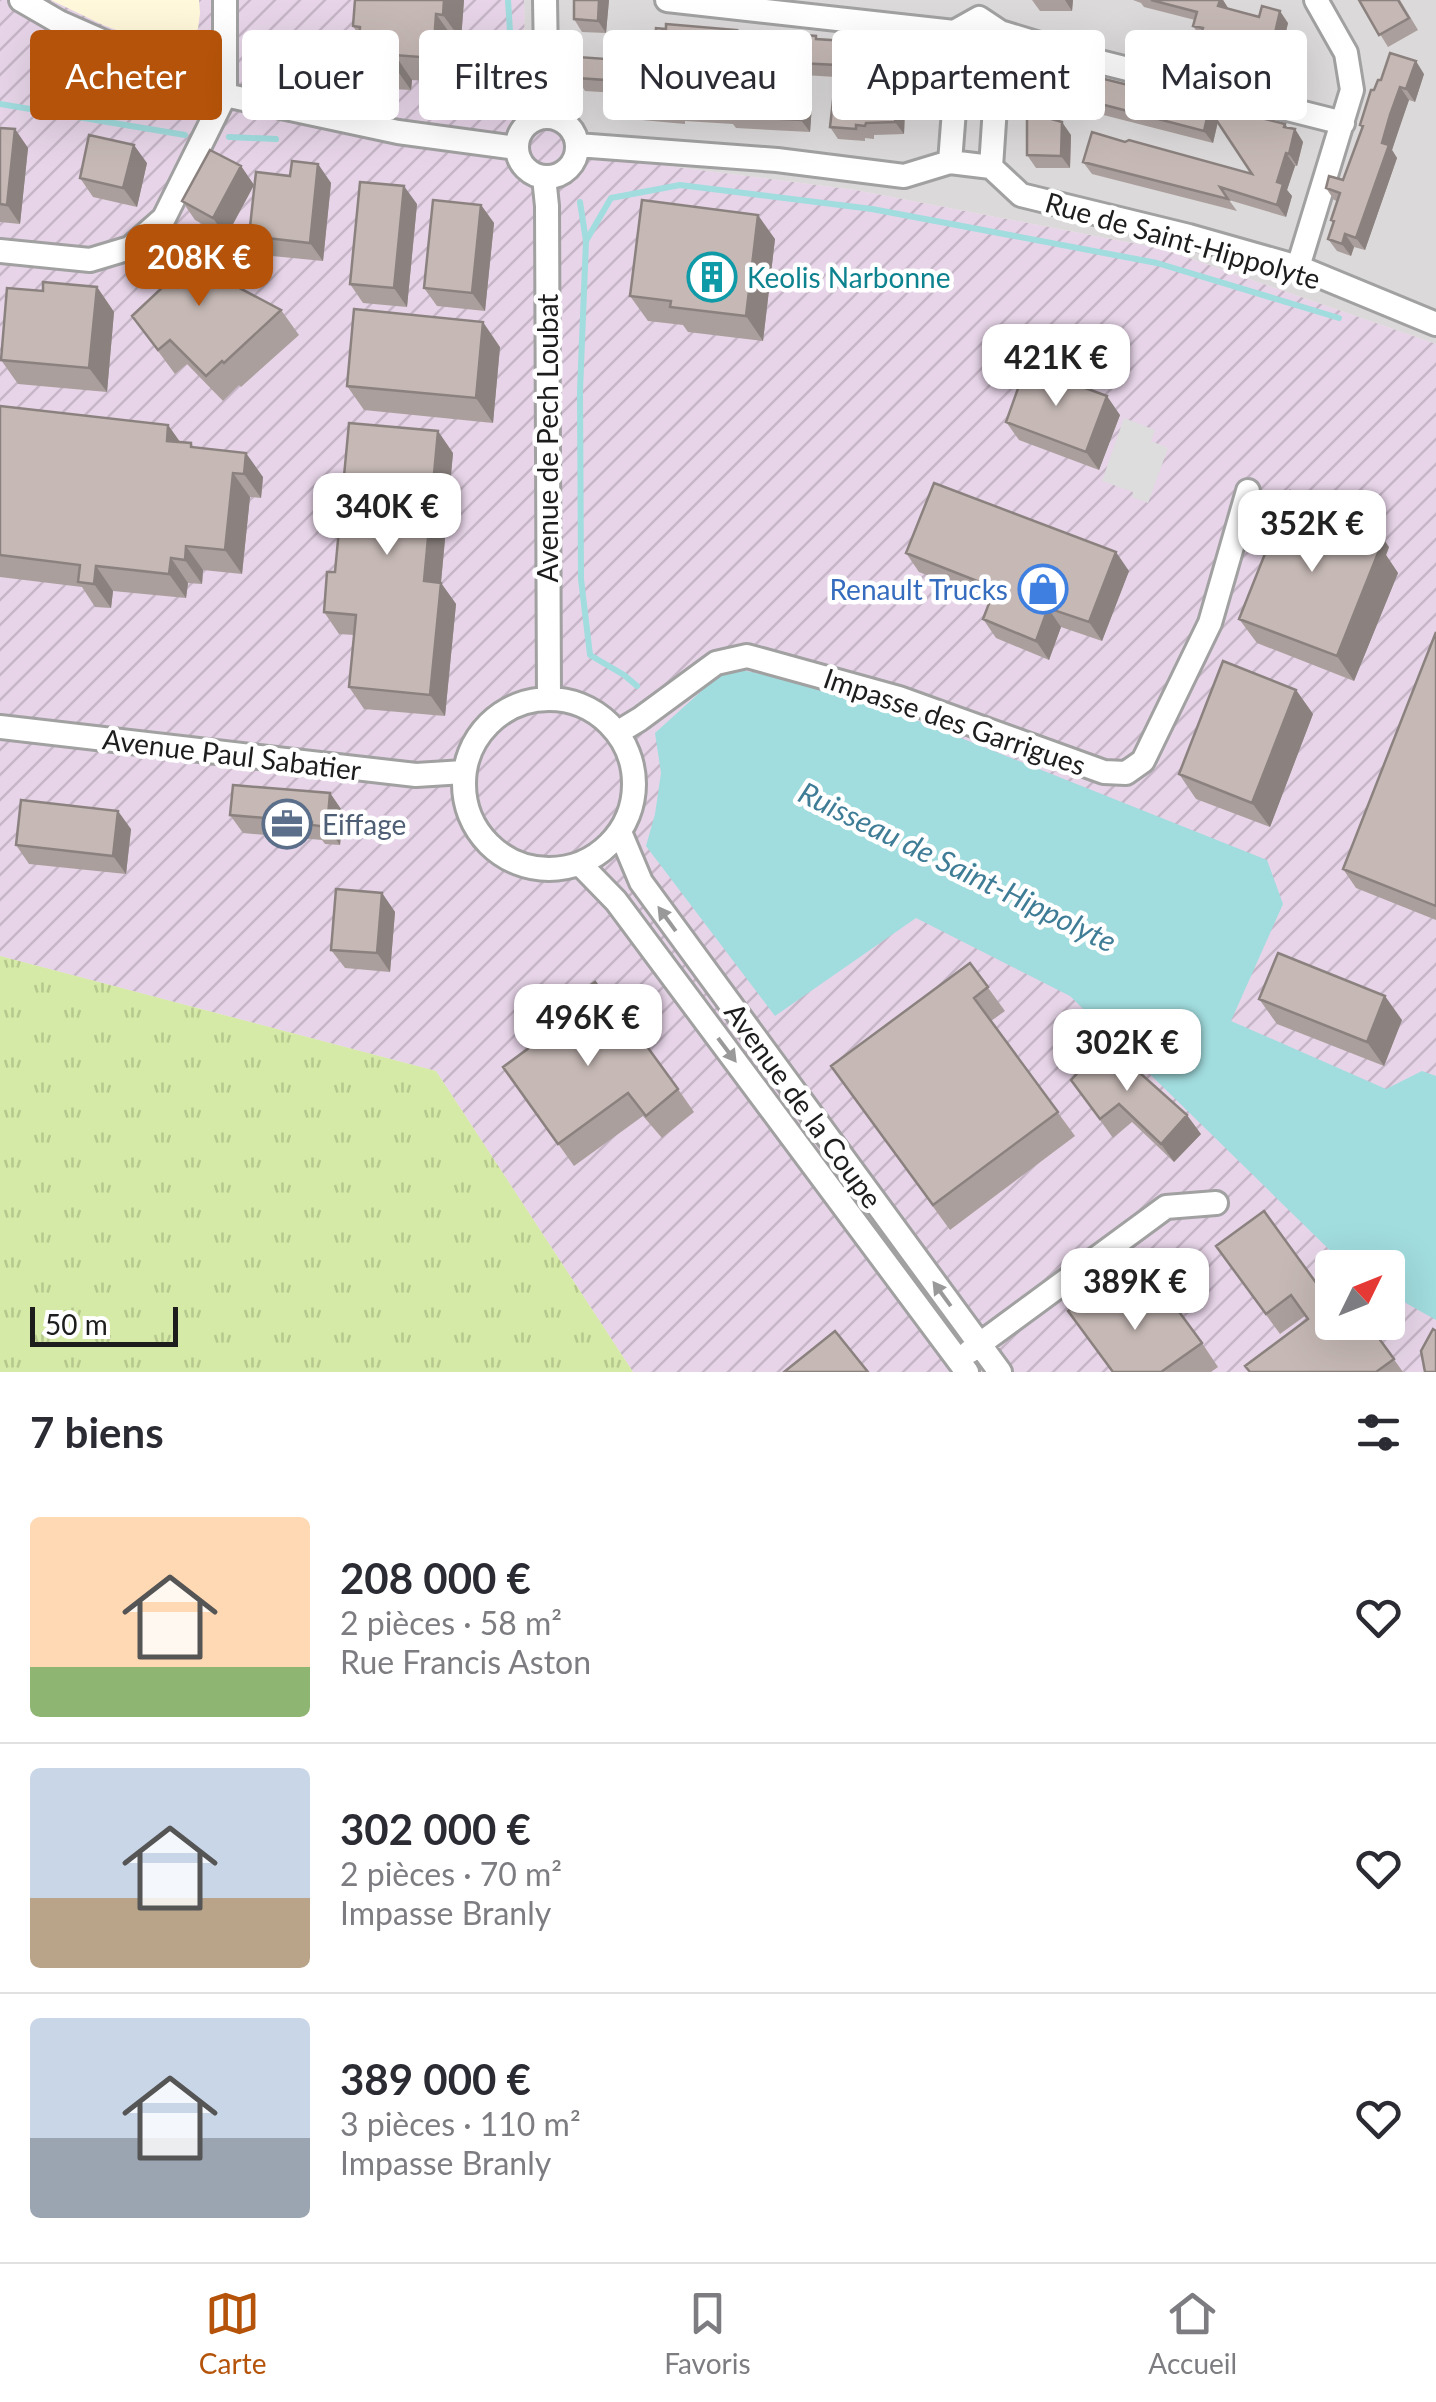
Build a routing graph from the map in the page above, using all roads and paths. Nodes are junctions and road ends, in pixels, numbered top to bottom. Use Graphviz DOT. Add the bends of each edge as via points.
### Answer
graph roads {
  1 [pos="20,0"];
  2 [pos="225,0"];
  3 [pos="545,0"];
  4 [pos="668,0"];
  5 [pos="1316,0"];
  6 [pos="979,9"];
  7 [pos="546,30"];
  8 [pos="936,30"];
  9 [pos="956,30"];
  10 [pos="998,30"];
  11 [pos="1105,63"];
  12 [pos="226,95"];
  13 [pos="538,120"];
  14 [pos="557,120"];
  15 [pos="953,120"];
  16 [pos="994,120"];
  17 [pos="1343,124"];
  18 [pos="577,145"];
  19 [pos="517,148"];
  20 [pos="950,162"];
  21 [pos="991,167"];
  22 [pos="544,177"];
  23 [pos="0,251"];
  24 [pos="1298,266"];
  25 [pos="1436,324"];
  26 [pos="1248,490"];
  27 [pos="549,699"];
  28 [pos="0,727"];
  29 [pos="617,733"];
  30 [pos="464,772"];
  31 [pos="620,832"];
  32 [pos="580,864"];
  33 [pos="1216,1203"];
  34 [pos="979,1344"];
  35 [pos="963,1366"];
  36 [pos="1000,1372"];
  1 -- 12 [label="street"];
  2 -- 12 [label="street"];
  3 -- 7 [label="street"];
  4 -- 8 [label="street"];
  5 -- 17 [label="street" via="1346,53 1352,90"];
  6 -- 9 [label="street"];
  6 -- 10 [label="street"];
  11 -- 17 [label="street"];
  12 -- 19 [label="street" via="398,132"];
  12 -- 23 [label="street" via="164,218 130,248 90,260"];
  13 -- 19 [label="street" via="529,123"];
  14 -- 18 [label="street"];
  15 -- 20 [label="street"];
  16 -- 21 [label="street"];
  17 -- 24 [label="street"];
  18 -- 20 [label="street" via="904,176"];
  18 -- 22 [label="street" via="564,172"];
  19 -- 22 [label="street" via="522,164"];
  20 -- 21 [label="street"];
  21 -- 24 [label="street, Rue de Saint-Hippolyte" via="1020,195"];
  22 -- 27 [label="street, Avenue de Pech Loubat"];
  24 -- 25 [label="street, Rue de Saint-Hippolyte"];
  26 -- 29 [label="street, Impasse des Garrigues" via="1210,623 1143,760 1126,774 1104,772 899,698 746,656 716,662"];
  27 -- 29 [label="street" via="587,709"];
  27 -- 30 [label="street" via="502,712 484,728"];
  28 -- 30 [label="street, Avenue Paul Sabatier" via="416,775"];
  29 -- 31 [label="street" via="634,782"];
  30 -- 32 [label="street" via="465,802 476,829 496,851 522,866"];
  31 -- 32 [label="street"];
  34 -- 31 [label="street, Avenue de la Coupe, one-way" via="641,882"];
  32 -- 35 [label="street, Avenue de la Coupe, one-way" via="616,901"];
  33 -- 34 [label="street" via="1166,1207"];
  34 -- 35 [label="street"];
  34 -- 36 [label="street, Avenue de la Coupe"];
}
